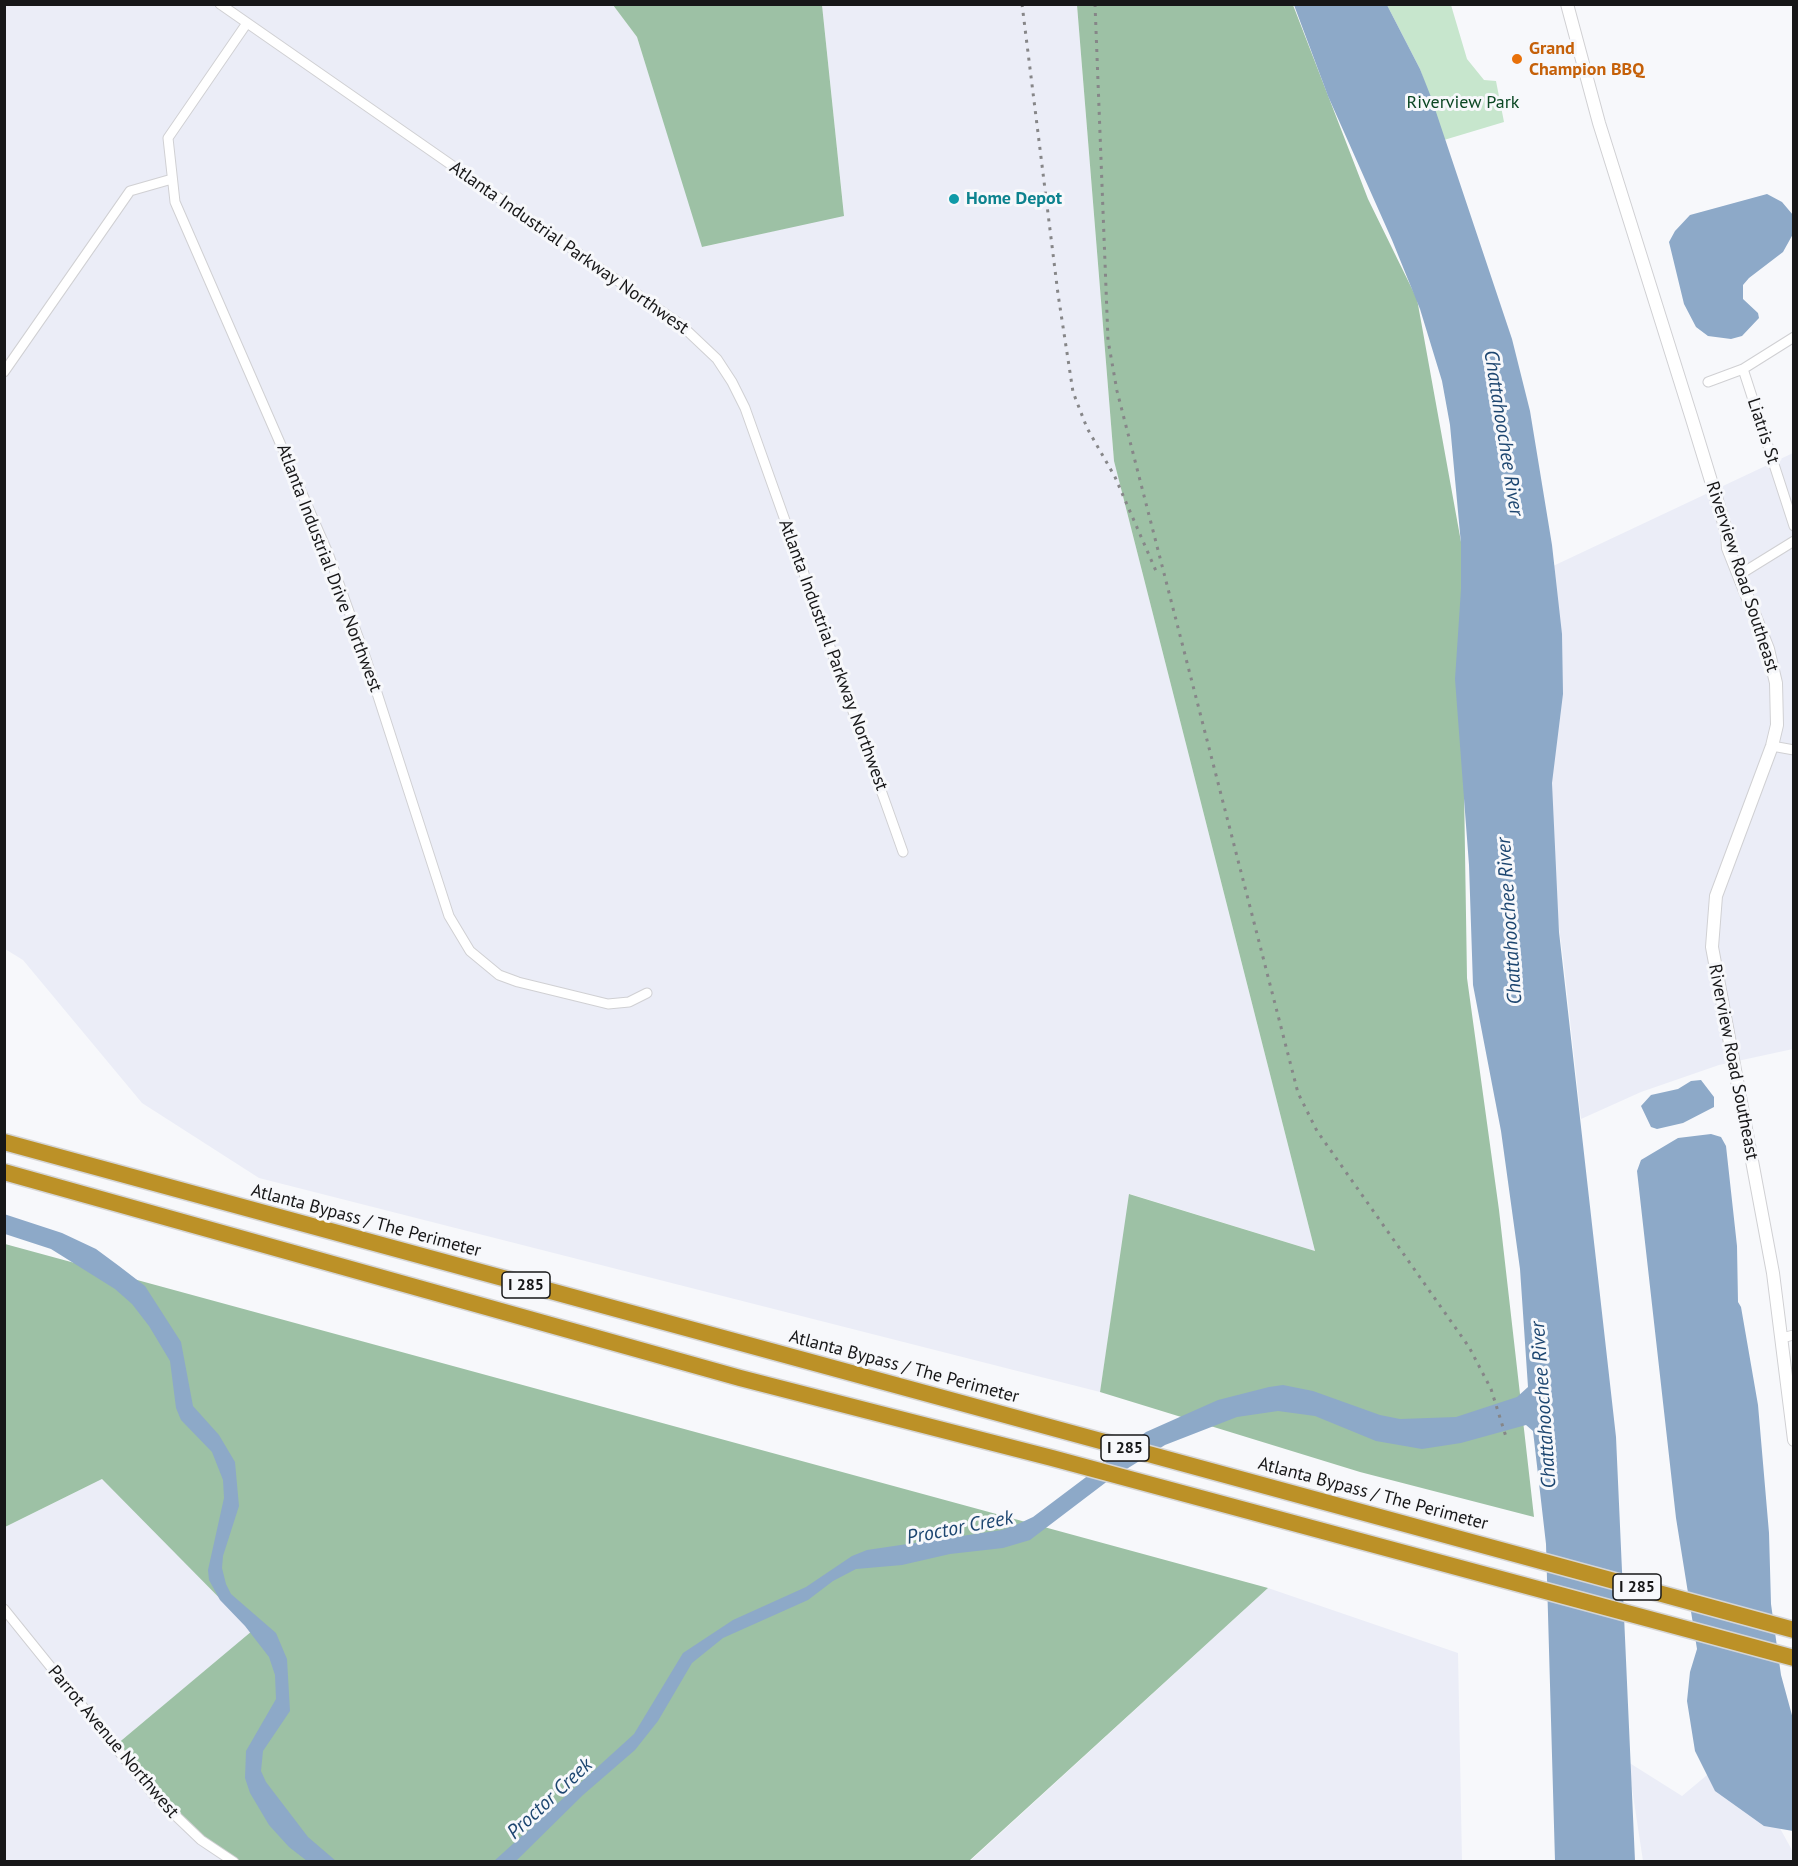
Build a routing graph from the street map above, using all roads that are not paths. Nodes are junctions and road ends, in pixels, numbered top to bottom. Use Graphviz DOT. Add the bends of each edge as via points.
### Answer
graph roads {
  1 [pos="220,4"];
  2 [pos="1567,4"];
  3 [pos="247,23"];
  4 [pos="172,179"];
  5 [pos="1794,337"];
  6 [pos="1743,369"];
  7 [pos="4,372"];
  8 [pos="1708,382"];
  9 [pos="1794,526"];
  10 [pos="1794,541"];
  11 [pos="1738,575"];
  12 [pos="1772,746"];
  13 [pos="1794,750"];
  14 [pos="903,852"];
  15 [pos="647,993"];
  16 [pos="4,1142"];
  17 [pos="4,1172"];
  18 [pos="1787,1336"];
  19 [pos="1794,1440"];
  20 [pos="4,1609"];
  21 [pos="1794,1630"];
  22 [pos="1794,1658"];
  23 [pos="234,1862"];
  1 -- 3 [label="street, Atlanta Industrial Parkway Northwest"];
  2 -- 11 [label="street, Riverview Road Southeast" via="1599,123"];
  3 -- 4 [label="street, Atlanta Industrial Drive Northwest" via="168,138"];
  3 -- 14 [label="street, Atlanta Industrial Parkway Northwest" via="680,324 717,359 745,408"];
  4 -- 7 [label="street" via="130,191"];
  4 -- 15 [label="street, Atlanta Industrial Drive Northwest" via="175,202 328,554 458,936 483,964 518,982 608,1004 629,1002"];
  5 -- 6 [label="street"];
  6 -- 8 [label="street"];
  6 -- 9 [label="street, Liatris St"];
  10 -- 11 [label="street"];
  11 -- 12 [label="street, Riverview Road Southeast" via="1768,649 1776,683 1777,725"];
  12 -- 13 [label="street"];
  12 -- 18 [label="street, Riverview Road Southeast" via="1716,896 1712,947"];
  16 -- 21 [label="highway, Atlanta Bypass / The Perimeter / I 285"];
  17 -- 22 [label="highway, I 285" via="740,1378"];
  18 -- 19 [label="street, Riverview Road Southeast"];
  20 -- 23 [label="street, Parrot Avenue Northwest" via="154,1795 201,1840"];
}
